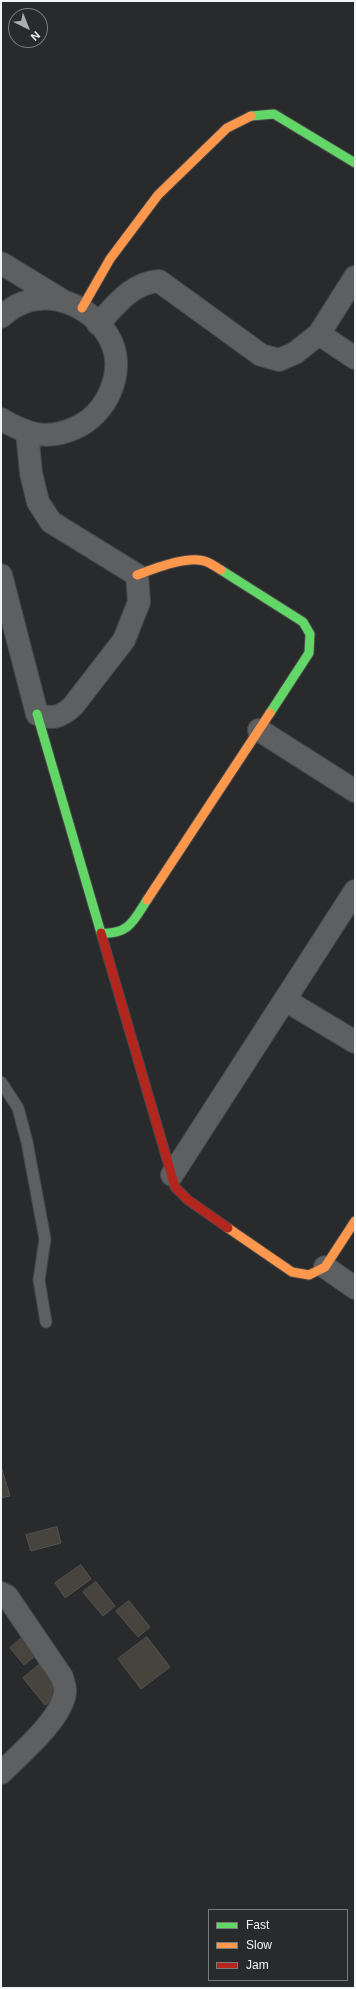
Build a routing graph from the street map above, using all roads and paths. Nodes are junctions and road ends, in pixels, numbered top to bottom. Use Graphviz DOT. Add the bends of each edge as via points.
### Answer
graph roads {
  1 [pos="355,163"];
  2 [pos="1,263"];
  3 [pos="355,277"];
  4 [pos="60,300"];
  5 [pos="82,308"];
  6 [pos="1,317"];
  7 [pos="98,324"];
  8 [pos="320,334"];
  9 [pos="355,358"];
  10 [pos="1,419"];
  11 [pos="27,432"];
  12 [pos="1,575"];
  13 [pos="137,575"];
  14 [pos="37,714"];
  15 [pos="259,730"];
  16 [pos="355,791"];
  17 [pos="355,892"];
  18 [pos="101,933"];
  19 [pos="285,1000"];
  20 [pos="355,1042"];
  21 [pos="1,1082"];
  22 [pos="172,1175"];
  23 [pos="355,1221"];
  24 [pos="325,1267"];
  25 [pos="355,1288"];
  26 [pos="46,1322"];
  27 [pos="1,1593"];
  28 [pos="1,1773"];
  1 -- 5 [label="street" via="274,114 252,116 227,128 158,195 110,260"];
  2 -- 4 [label="street"];
  3 -- 8 [label="street"];
  4 -- 5 [label="street"];
  4 -- 6 [label="street" via="37,299 16,306"];
  5 -- 7 [label="street"];
  7 -- 8 [label="street" via="135,287 159,281 261,355 278,360 295,353"];
  7 -- 11 [label="street" via="111,342 116,365 113,387 102,408 85,424 64,433 42,436"];
  8 -- 9 [label="street"];
  10 -- 11 [label="street"];
  11 -- 13 [label="street" via="31,473 38,502 51,522"];
  12 -- 14 [label="street"];
  13 -- 14 [label="street" via="139,602 124,640 65,714 56,718"];
  13 -- 15 [label="street" via="182,561 206,561 303,622 310,634 309,653"];
  14 -- 18 [label="street"];
  15 -- 16 [label="street"];
  15 -- 18 [label="street" via="130,926 123,931"];
  17 -- 19 [label="street"];
  18 -- 22 [label="street"];
  19 -- 20 [label="street"];
  19 -- 22 [label="street"];
  21 -- 26 [label="lane" via="18,1108 27,1142 44,1239 39,1280"];
  22 -- 24 [label="street" via="175,1186 188,1200 292,1272 309,1275"];
  23 -- 24 [label="street"];
  24 -- 25 [label="street"];
  27 -- 28 [label="street" via="7,1596 62,1677 65,1692 50,1723"];
}
